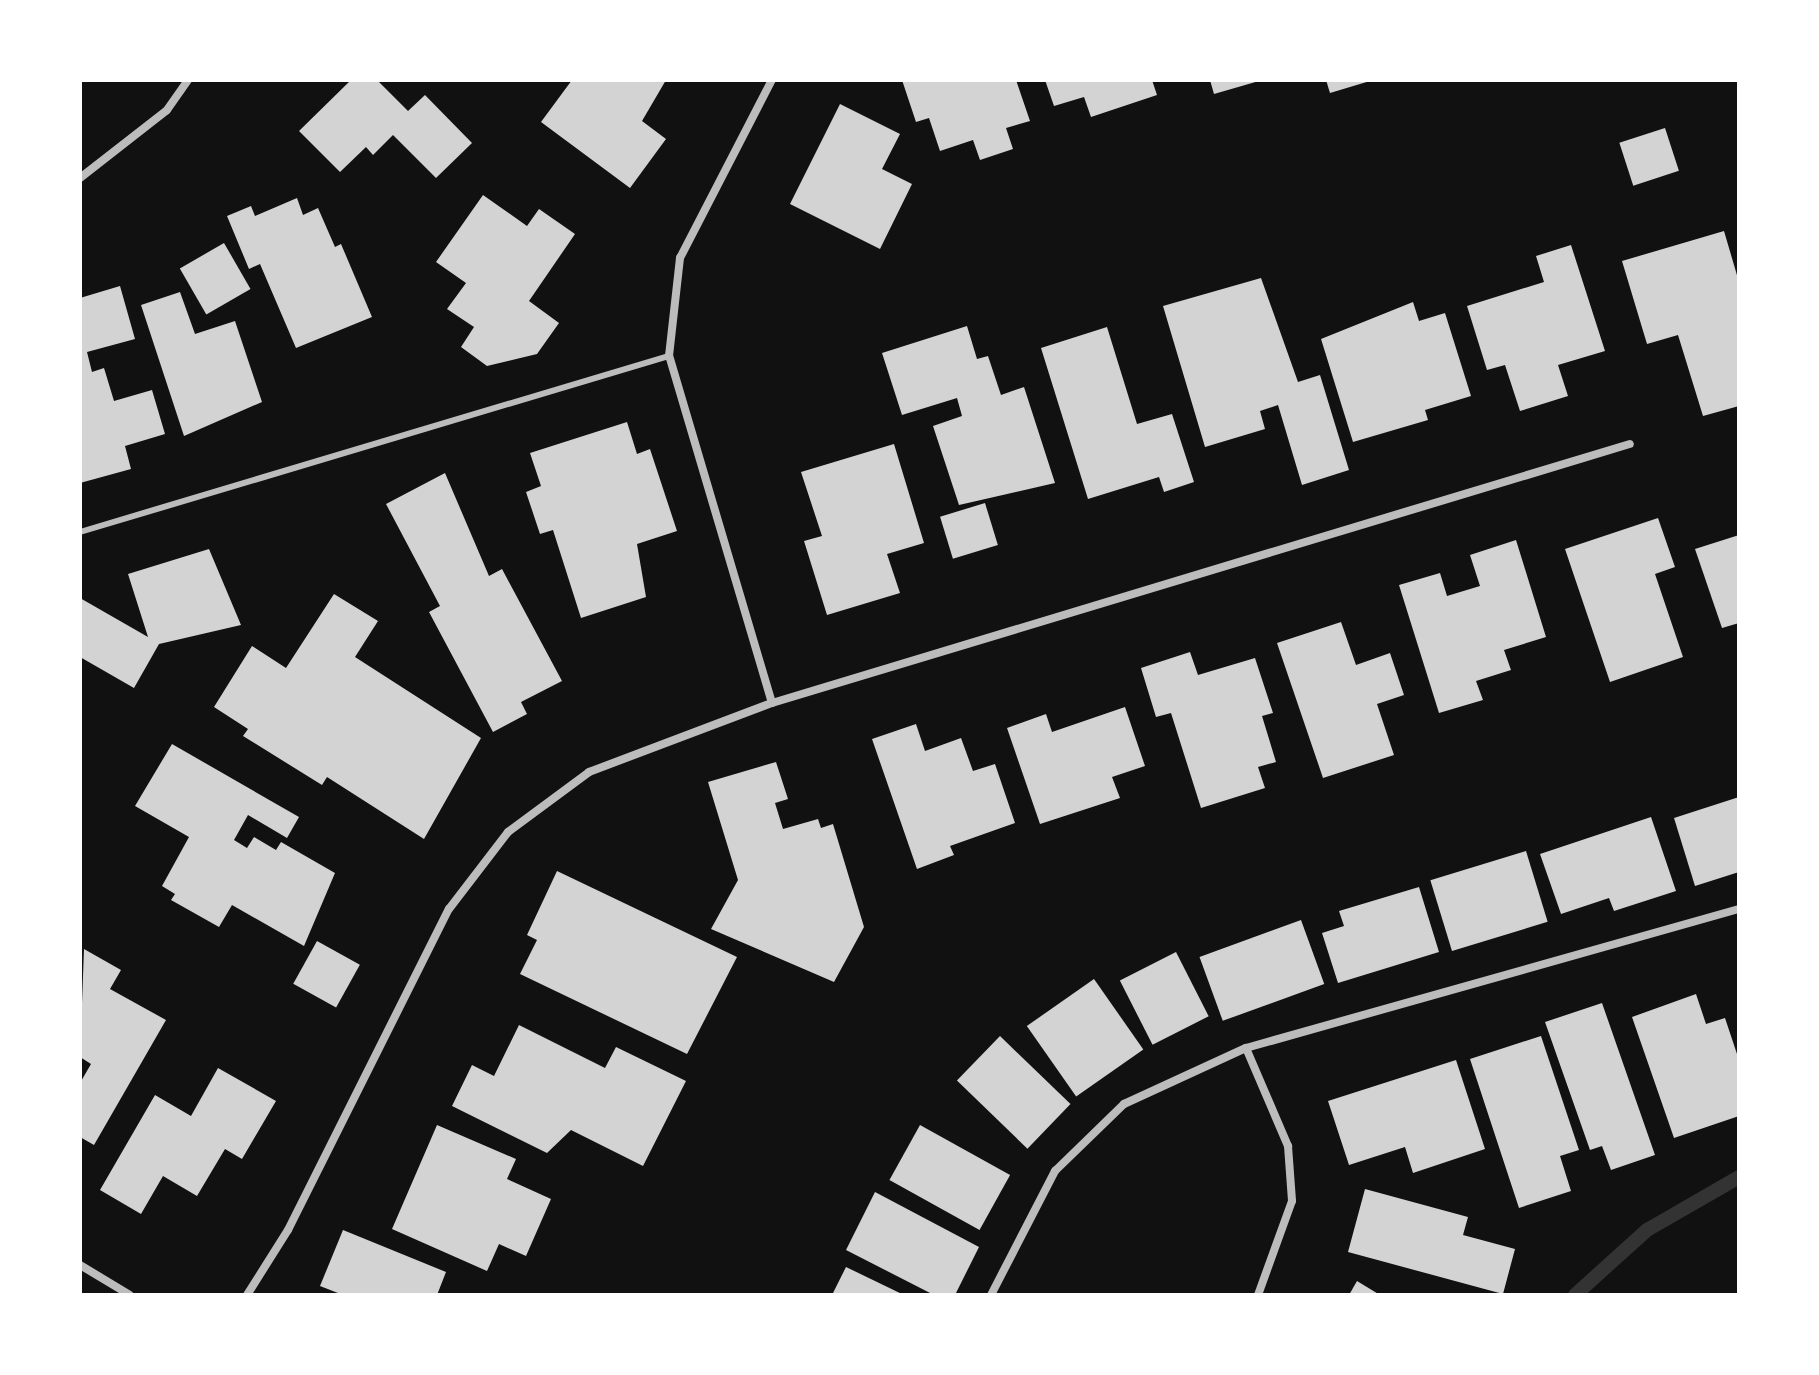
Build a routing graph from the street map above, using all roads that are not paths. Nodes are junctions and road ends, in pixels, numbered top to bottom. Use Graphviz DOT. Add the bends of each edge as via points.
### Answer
graph roads {
  1 [pos="188,80"];
  2 [pos="772,80"];
  3 [pos="80,178"];
  4 [pos="669,356"];
  5 [pos="1630,444"];
  6 [pos="80,532"];
  7 [pos="772,703"];
  8 [pos="1739,909"];
  9 [pos="1246,1048"];
  10 [pos="80,1265"];
  11 [pos="130,1295"];
  12 [pos="247,1295"];
  13 [pos="991,1295"];
  14 [pos="1258,1295"];
  1 -- 3 [label="street" via="167,110"];
  2 -- 4 [label="street" via="680,258"];
  4 -- 6 [label="lane"];
  4 -- 7 [label="street"];
  5 -- 7 [label="street"];
  7 -- 12 [label="street" via="589,772 508,832 449,909 288,1230"];
  8 -- 9 [label="street"];
  9 -- 13 [label="street" via="1124,1104 1055,1171"];
  9 -- 14 [label="street" via="1288,1146 1292,1201"];
  10 -- 11 [label="street"];
}
